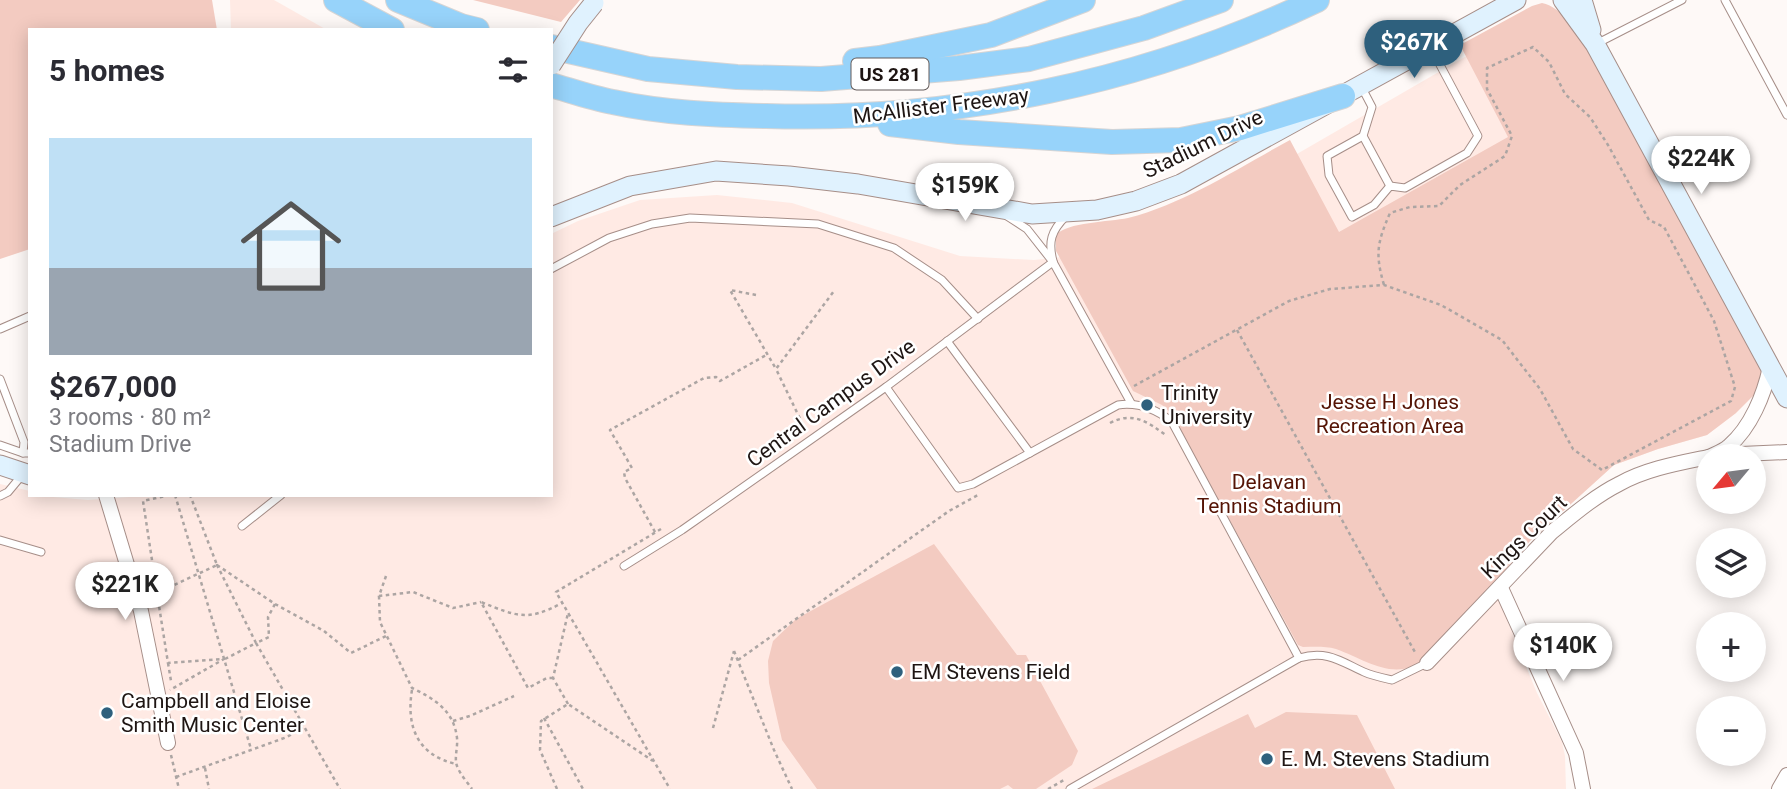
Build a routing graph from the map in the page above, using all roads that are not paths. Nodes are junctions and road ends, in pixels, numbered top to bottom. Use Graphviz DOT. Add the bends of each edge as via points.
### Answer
graph roads {
  1 [pos="336,0"];
  2 [pos="398,0"];
  3 [pos="1083,0"];
  4 [pos="1221,0"];
  5 [pos="1317,0"];
  6 [pos="1486,0"];
  7 [pos="1516,0"];
  8 [pos="1563,0"];
  9 [pos="1582,0"];
  10 [pos="1682,0"];
  11 [pos="1725,0"];
  12 [pos="596,1"];
  13 [pos="388,28"];
  14 [pos="469,28"];
  15 [pos="1465,28"];
  16 [pos="1595,44"];
  17 [pos="553,47"];
  18 [pos="1430,47"];
  19 [pos="553,62"];
  20 [pos="648,69"];
  21 [pos="553,86"];
  22 [pos="1352,91"];
  23 [pos="1787,115"];
  24 [pos="840,118"];
  25 [pos="1363,136"];
  26 [pos="1390,186"];
  27 [pos="993,207"];
  28 [pos="1070,211"];
  29 [pos="553,217"];
  30 [pos="1053,262"];
  31 [pos="553,268"];
  32 [pos="28,317"];
  33 [pos="978,318"];
  34 [pos="0,329"];
  35 [pos="947,341"];
  36 [pos="1770,367"];
  37 [pos="0,379"];
  38 [pos="886,387"];
  39 [pos="1787,398"];
  40 [pos="1131,403"];
  41 [pos="1731,444"];
  42 [pos="0,445"];
  43 [pos="1766,452"];
  44 [pos="1787,452"];
  45 [pos="26,453"];
  46 [pos="1030,453"];
  47 [pos="1696,460"];
  48 [pos="0,466"];
  49 [pos="27,474"];
  50 [pos="0,496"];
  51 [pos="107,497"];
  52 [pos="278,497"];
  53 [pos="242,526"];
  54 [pos="0,540"];
  55 [pos="41,551"];
  56 [pos="624,566"];
  57 [pos="1501,588"];
  58 [pos="1299,658"];
  59 [pos="1424,663"];
  60 [pos="168,743"];
  61 [pos="1787,775"];
  62 [pos="1070,789"];
  63 [pos="1583,789"];
  64 [pos="1779,789"];
  1 -- 13 [label="highway"];
  2 -- 14 [label="highway"];
  3 -- 20 [label="highway" via="991,35 880,58"];
  4 -- 20 [label="highway, McAllister Freeway / US 281" via="1087,44 1029,59 959,68 821,79"];
  5 -- 24 [label="highway, McAllister Freeway / US 281" via="1151,65 1048,92 962,107"];
  6 -- 15 [label="main road"];
  7 -- 15 [label="main road, Stadium Drive"];
  8 -- 16 [label="main road"];
  9 -- 16 [label="main road"];
  10 -- 16 [label="lane"];
  11 -- 23 [label="lane"];
  12 -- 19 [label="main road, bridge"];
  15 -- 18 [label="main road, Stadium Drive"];
  16 -- 36 [label="main road"];
  17 -- 20 [label="highway, McAllister Freeway / US 281"];
  18 -- 22 [label="main road, Stadium Drive"];
  18 -- 26 [label="lane" via="1478,136 1468,153 1405,188"];
  21 -- 24 [label="highway, McAllister Freeway / US 281" via="614,102 701,115"];
  22 -- 24 [label="highway" via="1240,128 1181,140 1112,142"];
  22 -- 25 [label="lane" via="1372,107"];
  22 -- 28 [label="main road, Stadium Drive" via="1181,184 1136,201"];
  25 -- 26 [label="lane"];
  25 -- 26 [label="lane" via="1327,156 1329,175 1352,217 1374,205"];
  27 -- 28 [label="main road, Stadium Drive" via="1032,214"];
  27 -- 29 [label="main road, Stadium Drive" via="858,184 716,171 631,186"];
  27 -- 30 [label="lane" via="1027,229"];
  28 -- 30 [label="lane" via="1055,227 1049,245"];
  30 -- 33 [label="lane, Central Campus Drive"];
  30 -- 40 [label="lane"];
  31 -- 33 [label="lane" via="609,238 652,224 690,218 818,224 894,248 942,280"];
  32 -- 34 [label="lane"];
  33 -- 35 [label="lane, Central Campus Drive"];
  35 -- 38 [label="lane, Central Campus Drive"];
  35 -- 46 [label="lane"];
  36 -- 39 [label="main road"];
  36 -- 41 [label="street, Kings Court" via="1765,392"];
  37 -- 45 [label="lane"];
  38 -- 46 [label="lane" via="958,488"];
  38 -- 56 [label="lane, Central Campus Drive"];
  40 -- 46 [label="lane" via="1118,405"];
  40 -- 58 [label="lane" via="1172,422"];
  42 -- 45 [label="lane"];
  43 -- 44 [label="street, Kings Court"];
  47 -- 57 [label="street, Kings Court" via="1619,484 1552,532"];
  48 -- 49 [label="main road"];
  49 -- 50 [label="lane"];
  51 -- 60 [label="street" via="141,611"];
  52 -- 53 [label="lane"];
  54 -- 55 [label="lane"];
  57 -- 59 [label="street, Kings Court"];
  57 -- 63 [label="street" via="1576,753"];
  58 -- 59 [label="lane" via="1315,654 1344,660 1366,673 1392,680"];
  58 -- 62 [label="lane"];
  61 -- 64 [label="street"];
}
